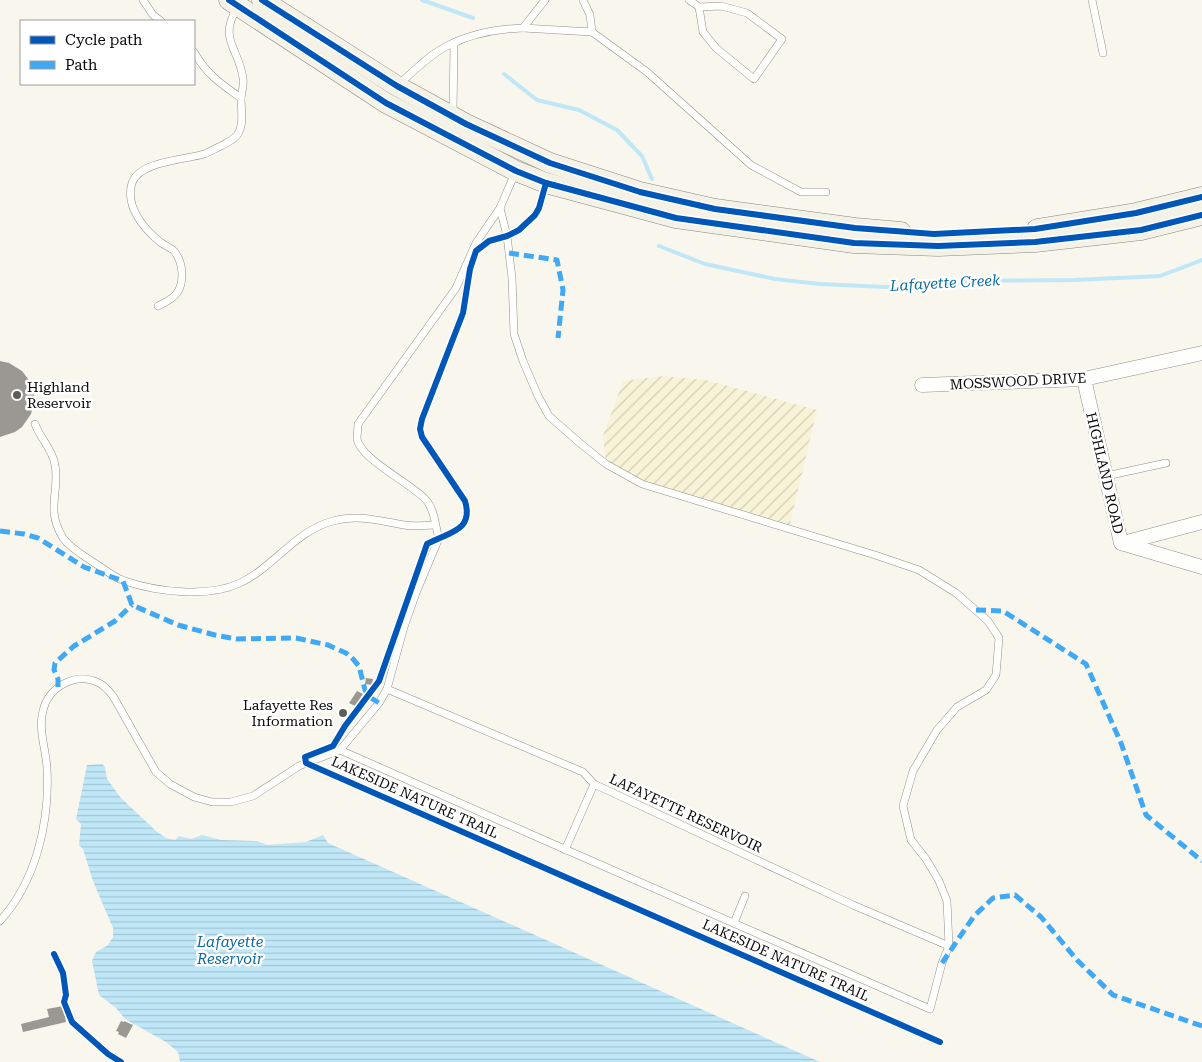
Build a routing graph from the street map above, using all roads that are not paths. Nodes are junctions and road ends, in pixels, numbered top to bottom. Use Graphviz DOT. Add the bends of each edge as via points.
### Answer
graph roads {
  1 [pos="143,0"];
  2 [pos="262,0"];
  3 [pos="545,0"];
  4 [pos="583,0"];
  5 [pos="689,0"];
  6 [pos="1092,0"];
  7 [pos="234,3"];
  8 [pos="700,7"];
  9 [pos="159,20"];
  10 [pos="523,28"];
  11 [pos="592,32"];
  12 [pos="454,43"];
  13 [pos="1103,53"];
  14 [pos="195,54"];
  15 [pos="397,86"];
  16 [pos="241,98"];
  17 [pos="453,116"];
  18 [pos="509,164"];
  19 [pos="542,172"];
  20 [pos="551,173"];
  21 [pos="586,175"];
  22 [pos="826,192"];
  23 [pos="1202,197"];
  24 [pos="500,208"];
  25 [pos="1202,215"];
  26 [pos="158,306"];
  27 [pos="1202,353"];
  28 [pos="1084,379"];
  29 [pos="922,386"];
  30 [pos="36,424"];
  31 [pos="1166,463"];
  32 [pos="1106,476"];
  33 [pos="1202,522"];
  34 [pos="434,525"];
  35 [pos="1121,544"];
  36 [pos="1202,567"];
  37 [pos="387,689"];
  38 [pos="340,750"];
  39 [pos="594,784"];
  40 [pos="565,850"];
  41 [pos="745,896"];
  42 [pos="0,921"];
  43 [pos="734,923"];
  44 [pos="949,946"];
  1 -- 9 [label="lane"];
  2 -- 15 [label="main road"];
  3 -- 10 [label="lane"];
  4 -- 11 [label="lane" via="590,15"];
  5 -- 8 [label="lane"];
  6 -- 13 [label="lane"];
  7 -- 16 [label="lane" via="228,31 243,80"];
  7 -- 18 [label="main road" via="386,103"];
  8 -- 8 [label="lane" via="721,6 747,13 782,39 754,78 716,48 703,32"];
  10 -- 11 [label="lane"];
  10 -- 12 [label="lane" via="500,29"];
  11 -- 22 [label="lane" via="647,72 751,165 801,192"];
  12 -- 15 [label="lane" via="429,58"];
  12 -- 17 [label="lane"];
  14 -- 16 [label="lane" via="213,78"];
  15 -- 17 [label="main road"];
  16 -- 26 [label="lane" via="242,124 239,134 231,141 204,154 148,168 132,182 131,202 143,226 173,251 181,265 177,294"];
  17 -- 21 [label="main road" via="484,136"];
  18 -- 19 [label="lane"];
  18 -- 24 [label="lane"];
  18 -- 25 [label="main road" via="546,183 676,218 854,243 938,246 1036,242 1141,230"];
  20 -- 21 [label="lane"];
  21 -- 23 [label="main road" via="640,192 715,209 855,228 934,234 1035,229 1136,213"];
  24 -- 34 [label="lane" via="476,243 456,288 358,424 357,440 367,455 426,500 433,512"];
  24 -- 44 [label="lane" via="512,278 514,334 549,416 606,464 642,484 919,570 956,593 988,621 999,638 996,675 986,690 957,707 938,730 913,771 903,806 911,840 939,880 946,901"];
  27 -- 28 [label="street, MOSSWOOD DRIVE"];
  28 -- 29 [label="street, MOSSWOOD DRIVE"];
  28 -- 32 [label="street, HIGHLAND ROAD"];
  30 -- 34 [label="lane" via="53,457 54,514 64,540 123,581 154,589 219,591 240,583 312,529 332,521 352,517 406,526"];
  31 -- 32 [label="lane"];
  32 -- 35 [label="street, HIGHLAND ROAD"];
  33 -- 35 [label="street"];
  34 -- 37 [label="lane" via="439,538 404,627"];
  35 -- 36 [label="street, HIGHLAND ROAD"];
  37 -- 38 [label="lane"];
  37 -- 39 [label="lane, LAFAYETTE RESERVOIR" via="583,772"];
  38 -- 40 [label="lane"];
  38 -- 42 [label="lane" via="300,766 253,796 231,802 212,802 181,792 156,772 106,688 83,679 66,682 51,695 43,711 47,774 40,843 28,879"];
  39 -- 40 [label="lane"];
  39 -- 44 [label="lane, LAFAYETTE RESERVOIR"];
  40 -- 43 [label="lane"];
  41 -- 43 [label="lane"];
  43 -- 44 [label="lane" via="930,1009"];
}
